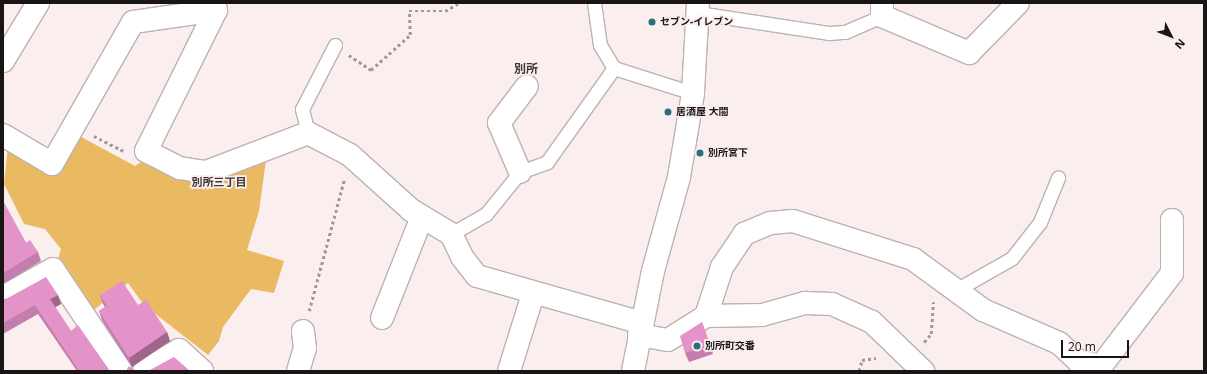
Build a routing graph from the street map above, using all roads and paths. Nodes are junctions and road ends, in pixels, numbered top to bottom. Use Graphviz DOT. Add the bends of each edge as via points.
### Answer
graph roads {
  1 [pos="38,3"];
  2 [pos="459,3"];
  3 [pos="594,3"];
  4 [pos="1018,3"];
  5 [pos="698,8"];
  6 [pos="882,10"];
  7 [pos="335,46"];
  8 [pos="3,61"];
  9 [pos="614,68"];
  10 [pos="527,86"];
  11 [pos="693,94"];
  12 [pos="74,125"];
  13 [pos="308,132"];
  14 [pos="3,134"];
  15 [pos="146,151"];
  16 [pos="350,155"];
  17 [pos="520,172"];
  18 [pos="1058,178"];
  19 [pos="422,217"];
  20 [pos="1172,220"];
  21 [pos="451,234"];
  22 [pos="954,289"];
  23 [pos="533,294"];
  24 [pos="3,297"];
  25 [pos="706,316"];
  26 [pos="382,318"];
  27 [pos="640,329"];
  28 [pos="303,331"];
  29 [pos="917,364"];
  30 [pos="121,371"];
  31 [pos="144,371"];
  32 [pos="202,371"];
  33 [pos="298,371"];
  34 [pos="510,371"];
  35 [pos="633,371"];
  1 -- 8 [label="street"];
  2 -- 7 [label="path" via="446,11 409,11 410,35 371,70"];
  3 -- 9 [label="lane" via="600,45"];
  4 -- 6 [label="street" via="969,53"];
  5 -- 6 [label="lane" via="829,33 845,32"];
  5 -- 11 [label="street"];
  7 -- 13 [label="lane" via="302,109"];
  9 -- 11 [label="lane"];
  9 -- 17 [label="lane" via="547,162"];
  10 -- 17 [label="street" via="498,123"];
  11 -- 27 [label="street" via="679,177"];
  12 -- 14 [label="street" via="52,164"];
  12 -- 15 [label="path" via="136,158"];
  12 -- 15 [label="street" via="133,22 216,10"];
  13 -- 15 [label="street" via="206,172 180,168"];
  13 -- 16 [label="street"];
  16 -- 19 [label="street"];
  16 -- 28 [label="path"];
  17 -- 21 [label="lane" via="486,214"];
  18 -- 22 [label="lane" via="1040,222 1012,258"];
  19 -- 21 [label="street"];
  19 -- 26 [label="street"];
  20 -- 22 [label="street" via="1172,273 1101,366 1078,361 1058,343 983,310"];
  21 -- 23 [label="street" via="462,257 478,276"];
  22 -- 25 [label="street" via="913,259 793,221 770,223 744,234 726,260"];
  22 -- 29 [label="path" via="933,302 931,334"];
  23 -- 27 [label="street"];
  23 -- 34 [label="street"];
  24 -- 30 [label="street" via="54,269"];
  25 -- 27 [label="street" via="668,340"];
  25 -- 29 [label="street" via="762,315 805,303 832,304 872,322"];
  27 -- 35 [label="street"];
  28 -- 33 [label="street" via="305,348"];
  31 -- 32 [label="street" via="179,350"];
}
